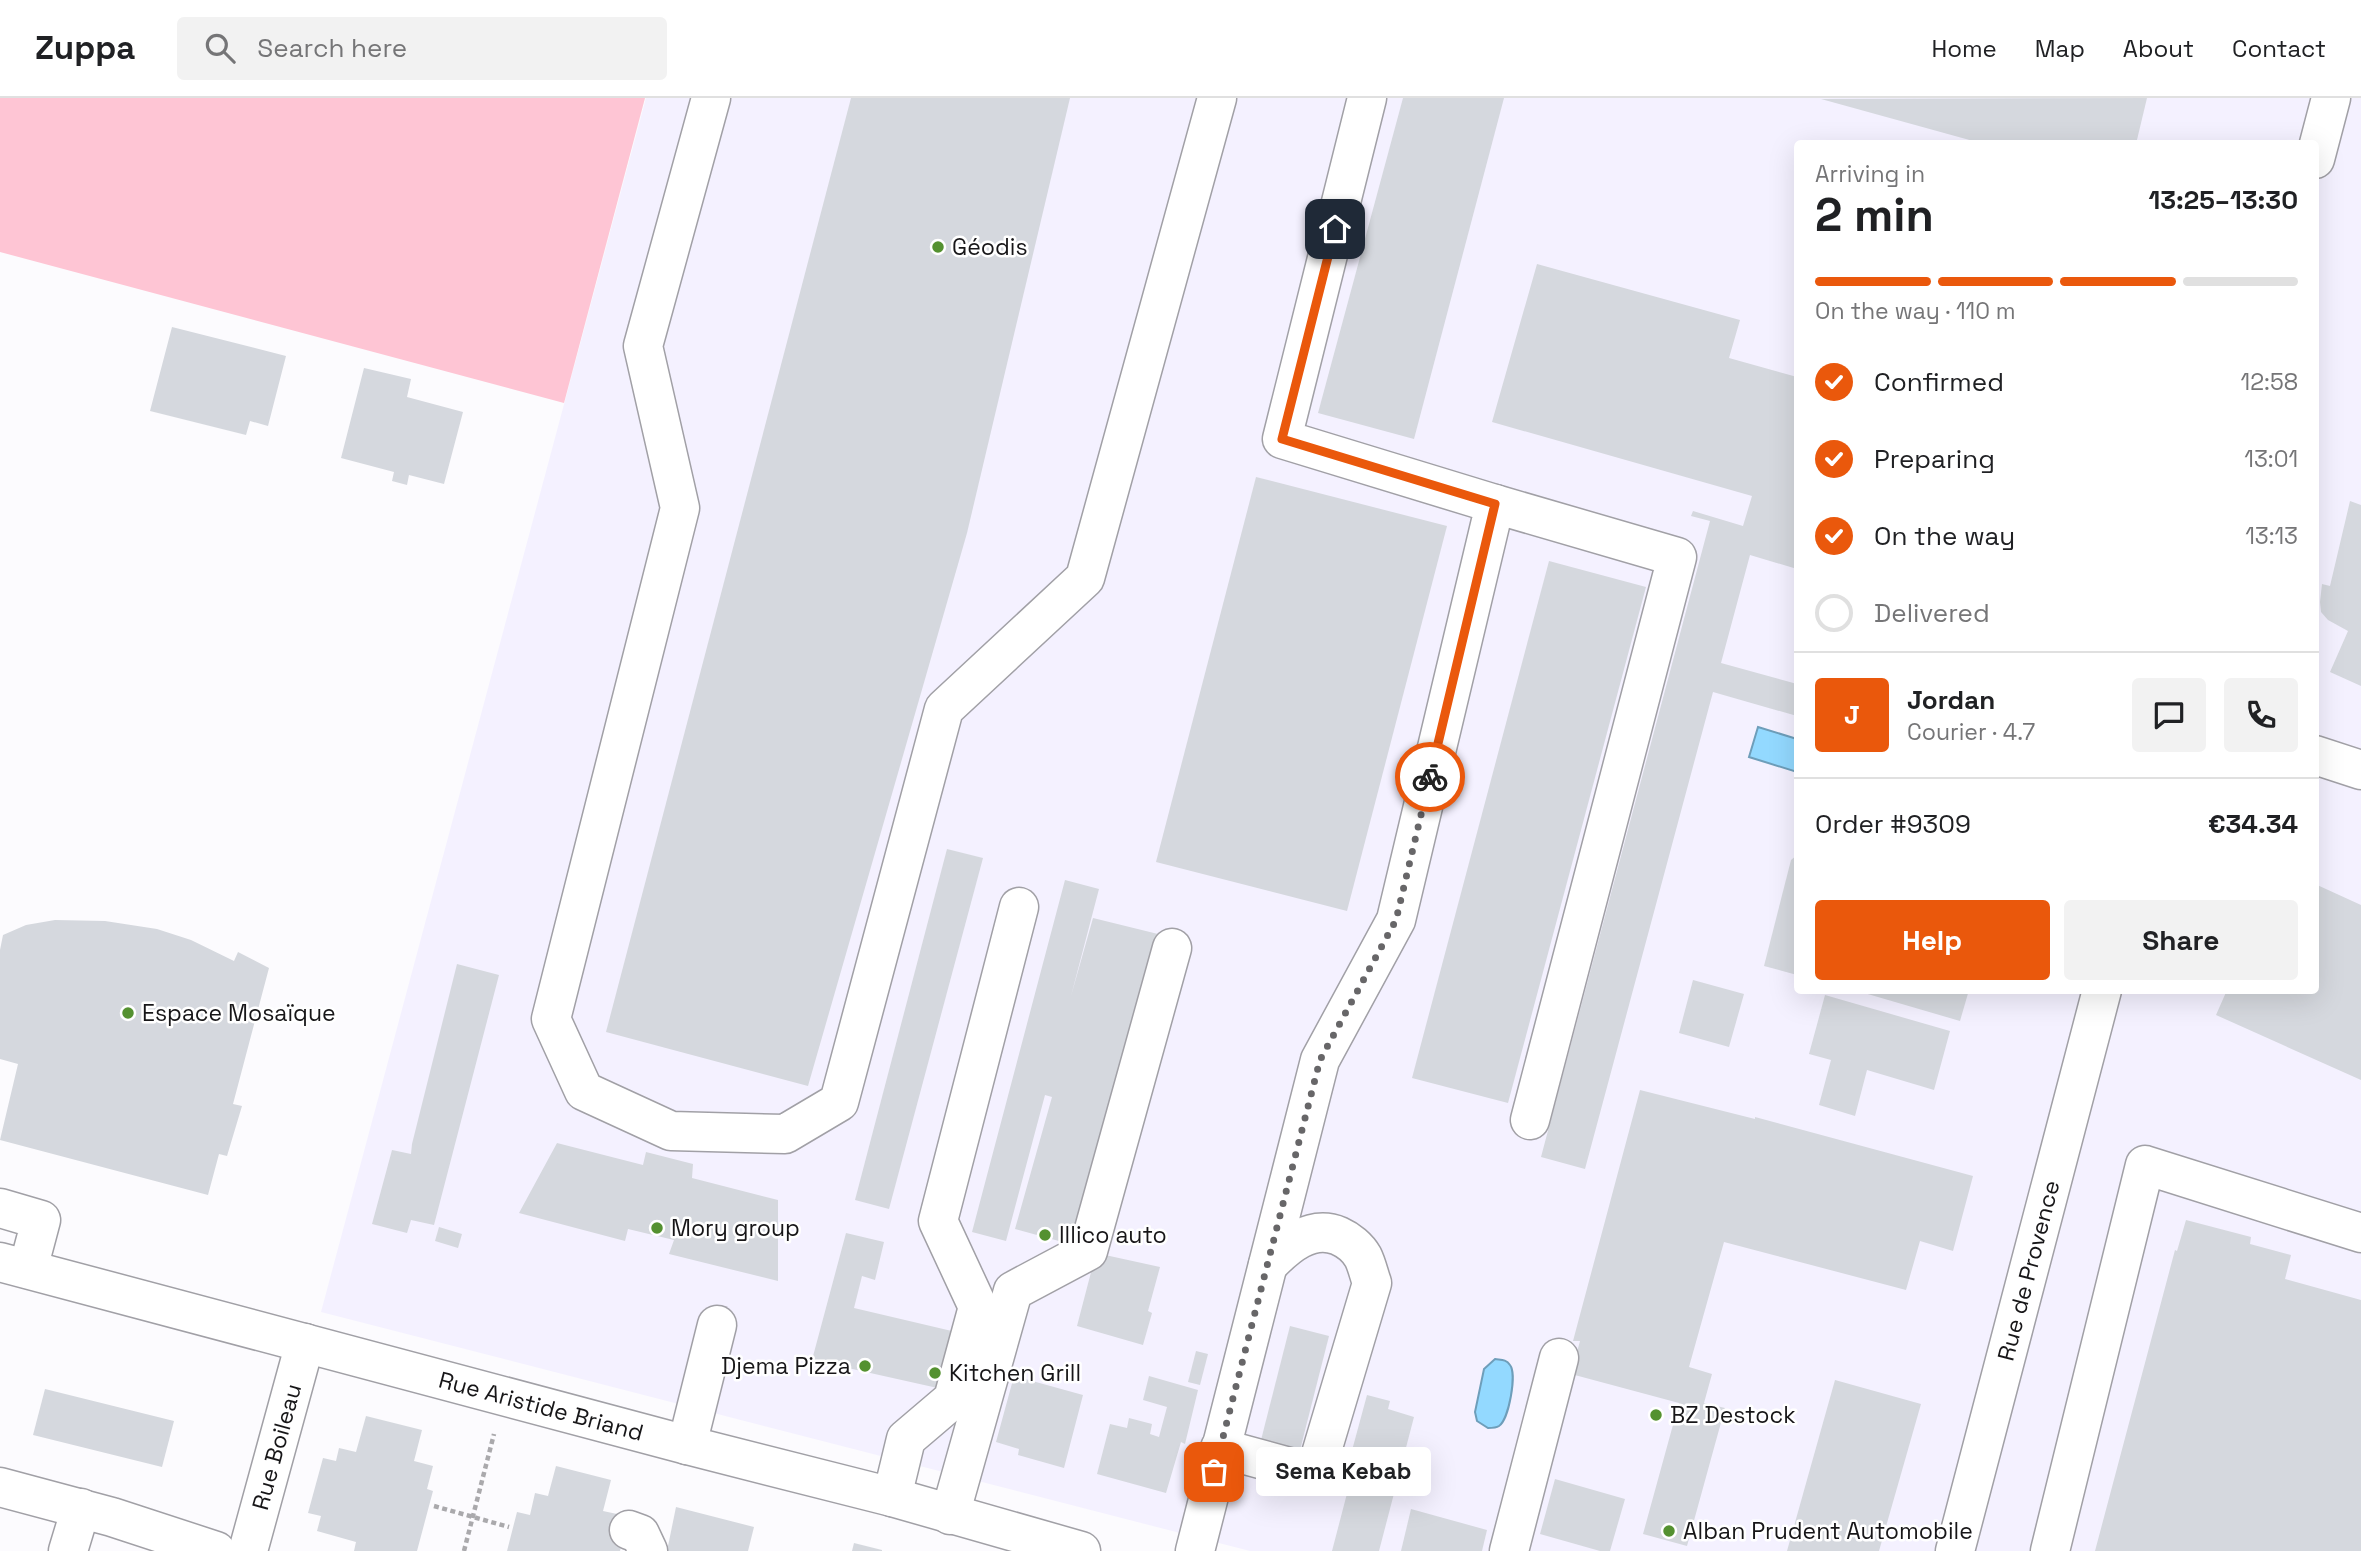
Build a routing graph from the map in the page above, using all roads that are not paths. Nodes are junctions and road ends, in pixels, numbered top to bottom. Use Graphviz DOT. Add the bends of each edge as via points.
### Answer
graph roads {
  1 [pos="711,98"];
  2 [pos="1217,98"];
  3 [pos="1367,98"];
  4 [pos="2331,98"];
  5 [pos="2319,144"];
  6 [pos="1495,504"];
  7 [pos="2319,756"];
  8 [pos="2361,769"];
  9 [pos="1019,907"];
  10 [pos="1172,948"];
  11 [pos="2101,994"];
  12 [pos="1530,1120"];
  13 [pos="0,1208"];
  14 [pos="2361,1234"];
  15 [pos="14,1265"];
  16 [pos="1268,1265"];
  17 [pos="717,1325"];
  18 [pos="305,1343"];
  19 [pos="1559,1358"];
  20 [pos="687,1445"];
  21 [pos="1220,1448"];
  22 [pos="0,1487"];
  23 [pos="892,1497"];
  24 [pos="81,1508"];
  25 [pos="950,1515"];
  26 [pos="68,1551"];
  27 [pos="216,1551"];
  28 [pos="248,1551"];
  29 [pos="1082,1551"];
  30 [pos="1195,1551"];
  31 [pos="1509,1551"];
  32 [pos="1955,1551"];
  33 [pos="2050,1551"];
  1 -- 2 [label="main road" via="643,346 680,508 551,1018 584,1091 671,1131 785,1134 839,1102 944,709 1085,578"];
  3 -- 6 [label="main road" via="1282,439"];
  4 -- 5 [label="main road"];
  6 -- 12 [label="main road" via="1677,557"];
  6 -- 16 [label="main road" via="1396,920 1320,1060"];
  7 -- 8 [label="main road"];
  9 -- 23 [label="main road" via="939,1221 978,1307 953,1399 906,1438"];
  10 -- 25 [label="main road" via="1088,1251 1013,1291"];
  11 -- 32 [label="main road, Rue de Provence"];
  13 -- 15 [label="main road" via="41,1220"];
  14 -- 33 [label="main road" via="2144,1165"];
  15 -- 18 [label="main road, Rue Aristide Briand"];
  16 -- 21 [label="main road"];
  16 -- 21 [label="main road" via="1305,1235 1329,1232 1348,1240 1363,1257 1372,1283 1315,1474"];
  17 -- 20 [label="main road"];
  18 -- 20 [label="main road, Rue Aristide Briand"];
  18 -- 28 [label="main road, Rue Boileau"];
  19 -- 31 [label="main road"];
  20 -- 23 [label="main road, Rue Aristide Briand"];
  21 -- 30 [label="main road"];
  22 -- 24 [label="main road"];
  23 -- 25 [label="main road, Rue Aristide Briand"];
  24 -- 26 [label="main road"];
  24 -- 27 [label="main road"];
  25 -- 29 [label="main road, Rue Aristide Briand"];
}
